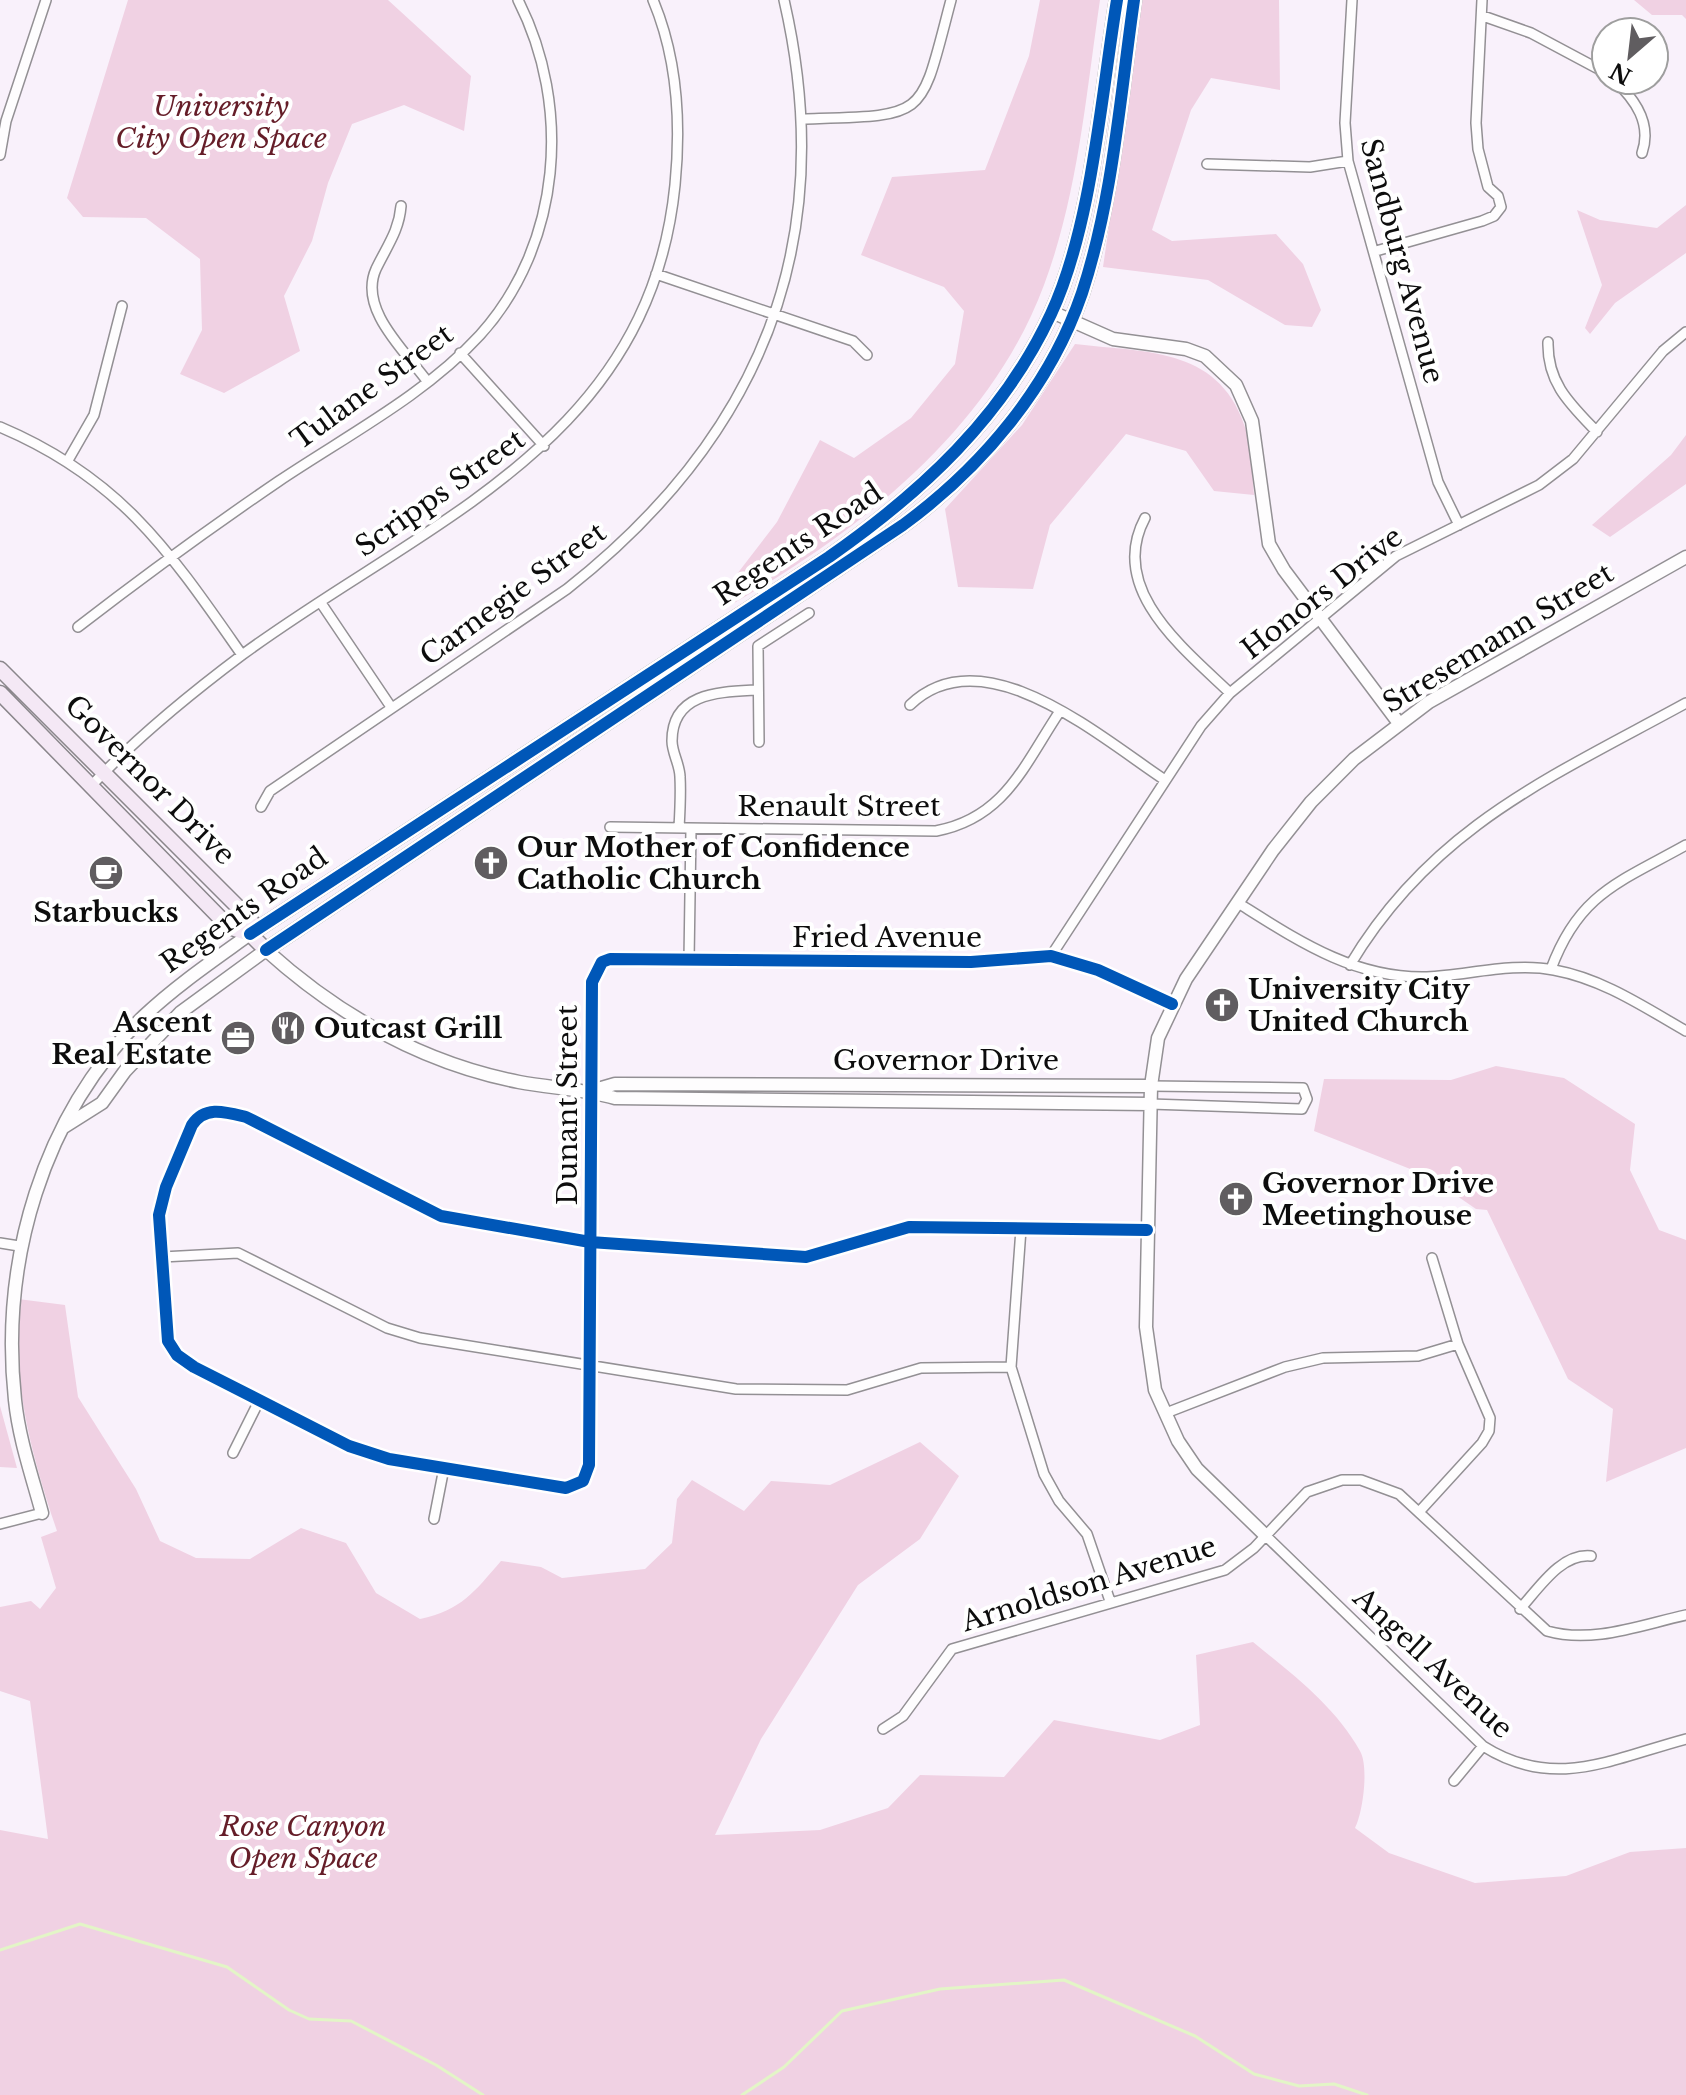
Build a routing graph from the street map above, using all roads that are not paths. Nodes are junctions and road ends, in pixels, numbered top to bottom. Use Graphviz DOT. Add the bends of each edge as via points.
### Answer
graph roads {
  1 [pos="46,0"];
  2 [pos="518,0"];
  3 [pos="653,0"];
  4 [pos="784,0"];
  5 [pos="951,0"];
  6 [pos="1117,0"];
  7 [pos="1134,0"];
  8 [pos="1352,0"];
  9 [pos="1482,0"];
  10 [pos="1483,16"];
  11 [pos="1590,64"];
  12 [pos="1627,96"];
  13 [pos="803,119"];
  14 [pos="1,136"];
  15 [pos="1642,153"];
  16 [pos="0,155"];
  17 [pos="1348,161"];
  18 [pos="1207,164"];
  19 [pos="401,206"];
  20 [pos="1376,251"];
  21 [pos="656,274"];
  22 [pos="122,306"];
  23 [pos="1052,312"];
  24 [pos="774,314"];
  25 [pos="1071,320"];
  26 [pos="1686,332"];
  27 [pos="1548,342"];
  28 [pos="460,353"];
  29 [pos="867,355"];
  30 [pos="427,381"];
  31 [pos="0,427"];
  32 [pos="1597,432"];
  33 [pos="544,446"];
  34 [pos="67,462"];
  35 [pos="1145,518"];
  36 [pos="1459,525"];
  37 [pos="171,555"];
  38 [pos="1686,557"];
  39 [pos="321,603"];
  40 [pos="809,613"];
  41 [pos="1318,616"];
  42 [pos="78,627"];
  43 [pos="242,655"];
  44 [pos="0,669"];
  45 [pos="758,690"];
  46 [pos="0,693"];
  47 [pos="1230,693"];
  48 [pos="1686,703"];
  49 [pos="910,705"];
  50 [pos="391,707"];
  51 [pos="1060,711"];
  52 [pos="1398,722"];
  53 [pos="759,742"];
  54 [pos="104,772"];
  55 [pos="1165,780"];
  56 [pos="91,786"];
  57 [pos="261,807"];
  58 [pos="610,827"];
  59 [pos="679,828"];
  60 [pos="691,829"];
  61 [pos="1686,845"];
  62 [pos="1238,903"];
  63 [pos="250,934"];
  64 [pos="266,950"];
  65 [pos="1051,956"];
  66 [pos="689,960"];
  67 [pos="1350,965"];
  68 [pos="596,969"];
  69 [pos="1551,969"];
  70 [pos="1172,1004"];
  71 [pos="1686,1031"];
  72 [pos="1151,1086"];
  73 [pos="591,1091"];
  74 [pos="1150,1104"];
  75 [pos="64,1127"];
  76 [pos="1021,1229"];
  77 [pos="1147,1230"];
  78 [pos="590,1242"];
  79 [pos="0,1243"];
  80 [pos="19,1246"];
  81 [pos="162,1257"];
  82 [pos="1432,1258"];
  83 [pos="1458,1344"];
  84 [pos="590,1366"];
  85 [pos="1011,1367"];
  86 [pos="259,1401"];
  87 [pos="1166,1413"];
  88 [pos="233,1453"];
  89 [pos="444,1468"];
  90 [pos="1419,1512"];
  91 [pos="42,1513"];
  92 [pos="434,1519"];
  93 [pos="0,1524"];
  94 [pos="1265,1535"];
  95 [pos="1591,1556"];
  96 [pos="1110,1601"];
  97 [pos="1520,1609"];
  98 [pos="1686,1615"];
  99 [pos="883,1729"];
  100 [pos="1686,1739"];
  101 [pos="1483,1746"];
  102 [pos="1454,1781"];
  1 -- 14 [label="street"];
  2 -- 28 [label="street, Tulane Street" via="544,64 550,99 549,190 537,234 505,301"];
  3 -- 21 [label="street, Scripps Street" via="672,70 678,118 672,211"];
  4 -- 13 [label="street, Carnegie Street" via="800,74"];
  5 -- 13 [label="street" via="928,86 912,106 885,116"];
  6 -- 23 [label="main road, Regents Road" via="1083,208"];
  7 -- 25 [label="main road, Regents Road" via="1105,199"];
  8 -- 17 [label="street, Sandburg Avenue"];
  9 -- 10 [label="street"];
  10 -- 11 [label="street" via="1531,33"];
  10 -- 20 [label="street" via="1478,149 1488,187 1501,207 1482,221"];
  12 -- 15 [label="street" via="1643,116 1648,137"];
  13 -- 24 [label="street, Carnegie Street" via="802,186"];
  14 -- 16 [label="street"];
  17 -- 18 [label="street" via="1310,167"];
  17 -- 20 [label="street, Sandburg Avenue"];
  19 -- 30 [label="street" via="399,227 375,272 371,293 377,314"];
  20 -- 36 [label="street, Sandburg Avenue" via="1438,482"];
  21 -- 24 [label="street"];
  21 -- 33 [label="street, Scripps Street" via="635,327 607,374"];
  22 -- 34 [label="street" via="94,415"];
  23 -- 25 [label="street"];
  23 -- 63 [label="main road, Regents Road" via="983,423 873,526"];
  24 -- 29 [label="street" via="853,341"];
  24 -- 50 [label="street, Carnegie Street" via="718,432 647,520 567,589"];
  25 -- 41 [label="street" via="1113,339 1205,356 1236,385 1252,421 1269,544"];
  25 -- 64 [label="main road, Regents Road" via="1029,395 995,441 919,513"];
  26 -- 32 [label="street, Honors Drive" via="1663,351"];
  27 -- 32 [label="street" via="1548,365 1559,391"];
  28 -- 30 [label="street, Tulane Street"];
  28 -- 33 [label="street"];
  30 -- 37 [label="street, Tulane Street"];
  31 -- 34 [label="street"];
  32 -- 36 [label="street, Honors Drive" via="1539,485"];
  33 -- 39 [label="street, Scripps Street" via="510,476"];
  34 -- 37 [label="street" via="132,512"];
  35 -- 47 [label="street" via="1134,538 1134,563 1153,613"];
  36 -- 41 [label="street, Honors Drive" via="1396,556"];
  37 -- 42 [label="street, Tulane Street"];
  37 -- 43 [label="street"];
  38 -- 52 [label="street, Stresemann Street"];
  39 -- 43 [label="street, Scripps Street"];
  39 -- 50 [label="street"];
  40 -- 45 [label="street" via="758,646"];
  41 -- 47 [label="street, Honors Drive"];
  41 -- 52 [label="street"];
  43 -- 54 [label="street, Scripps Street"];
  44 -- 54 [label="main road, Governor Drive"];
  45 -- 53 [label="street"];
  45 -- 59 [label="street" via="698,697 675,723 672,739 681,774"];
  46 -- 56 [label="main road, Governor Drive"];
  47 -- 55 [label="street, Honors Drive"];
  48 -- 67 [label="street" via="1492,812 1444,849 1377,921"];
  49 -- 51 [label="street" via="925,691 979,682 1038,696"];
  50 -- 57 [label="street, Carnegie Street" via="270,791"];
  51 -- 55 [label="street"];
  51 -- 60 [label="street, Renault Street" via="1001,800 964,826 936,831"];
  52 -- 62 [label="street, Stresemann Street" via="1311,802"];
  54 -- 56 [label="street, Scripps Street"];
  54 -- 63 [label="main road, Governor Drive" via="251,920"];
  55 -- 65 [label="street, Honors Drive"];
  56 -- 63 [label="main road, Governor Drive" via="229,927"];
  58 -- 59 [label="street, Renault Street"];
  59 -- 60 [label="street, Renault Street"];
  60 -- 66 [label="street"];
  61 -- 69 [label="street" via="1583,908"];
  62 -- 67 [label="street" via="1312,949"];
  62 -- 70 [label="street, Stresemann Street"];
  63 -- 64 [label="main road, Governor Drive"];
  63 -- 75 [label="street, Regents Road" via="142,1018 79,1095"];
  64 -- 73 [label="street, Governor Drive" via="338,1007 426,1053 520,1082"];
  64 -- 75 [label="street, Regents Road" via="181,1012 102,1103"];
  65 -- 66 [label="street, Fried Avenue" via="971,962"];
  65 -- 70 [label="street, Fried Avenue" via="1098,970"];
  66 -- 68 [label="street, Fried Avenue" via="610,959"];
  67 -- 69 [label="street" via="1424,977"];
  68 -- 73 [label="street, Dunant Street"];
  69 -- 71 [label="street" via="1608,987"];
  70 -- 72 [label="street, Stresemann Street" via="1158,1038"];
  72 -- 73 [label="street, Governor Drive" via="615,1084"];
  72 -- 74 [label="street, Stresemann Street"];
  72 -- 74 [label="street, Governor Drive" via="1303,1088 1307,1099 1302,1109"];
  73 -- 74 [label="street, Governor Drive" via="615,1098"];
  73 -- 78 [label="street, Dunant Street"];
  74 -- 77 [label="street, Stresemann Street"];
  75 -- 80 [label="street, Regents Road" via="34,1191"];
  76 -- 77 [label="street"];
  76 -- 78 [label="street" via="909,1227 806,1257"];
  76 -- 85 [label="street"];
  77 -- 87 [label="street, Stresemann Street" via="1149,1358"];
  78 -- 81 [label="street" via="441,1216 246,1117 208,1112 192,1125 166,1187 159,1215"];
  78 -- 84 [label="street, Dunant Street"];
  79 -- 80 [label="street"];
  80 -- 91 [label="street, Regents Road" via="11,1303 11,1370 21,1437"];
  81 -- 84 [label="street" via="238,1253 387,1328"];
  81 -- 86 [label="street" via="168,1341 177,1355"];
  82 -- 83 [label="street"];
  83 -- 87 [label="street" via="1418,1356 1323,1358 1285,1367"];
  83 -- 90 [label="street" via="1486,1404 1489,1431"];
  84 -- 85 [label="street" via="736,1389 814,1392 847,1390 921,1368"];
  84 -- 89 [label="street, Dunant Street" via="589,1465 583,1481 566,1488"];
  85 -- 96 [label="street" via="1044,1474 1087,1534"];
  86 -- 88 [label="street"];
  86 -- 89 [label="street" via="349,1446"];
  87 -- 94 [label="street, Stresemann Street" via="1197,1469"];
  89 -- 92 [label="street"];
  90 -- 94 [label="street, Arnoldson Avenue" via="1379,1485 1342,1480 1307,1492"];
  90 -- 97 [label="street, Arnoldson Avenue"];
  91 -- 93 [label="street"];
  94 -- 96 [label="street, Arnoldson Avenue" via="1225,1570"];
  94 -- 101 [label="street, Angell Avenue"];
  95 -- 97 [label="street" via="1577,1554 1564,1562"];
  96 -- 99 [label="street, Arnoldson Avenue" via="952,1649 903,1716"];
  97 -- 98 [label="street, Arnoldson Avenue" via="1547,1631 1572,1638"];
  100 -- 101 [label="street, Angell Avenue" via="1572,1769 1545,1771 1518,1766"];
  101 -- 102 [label="street"];
}
